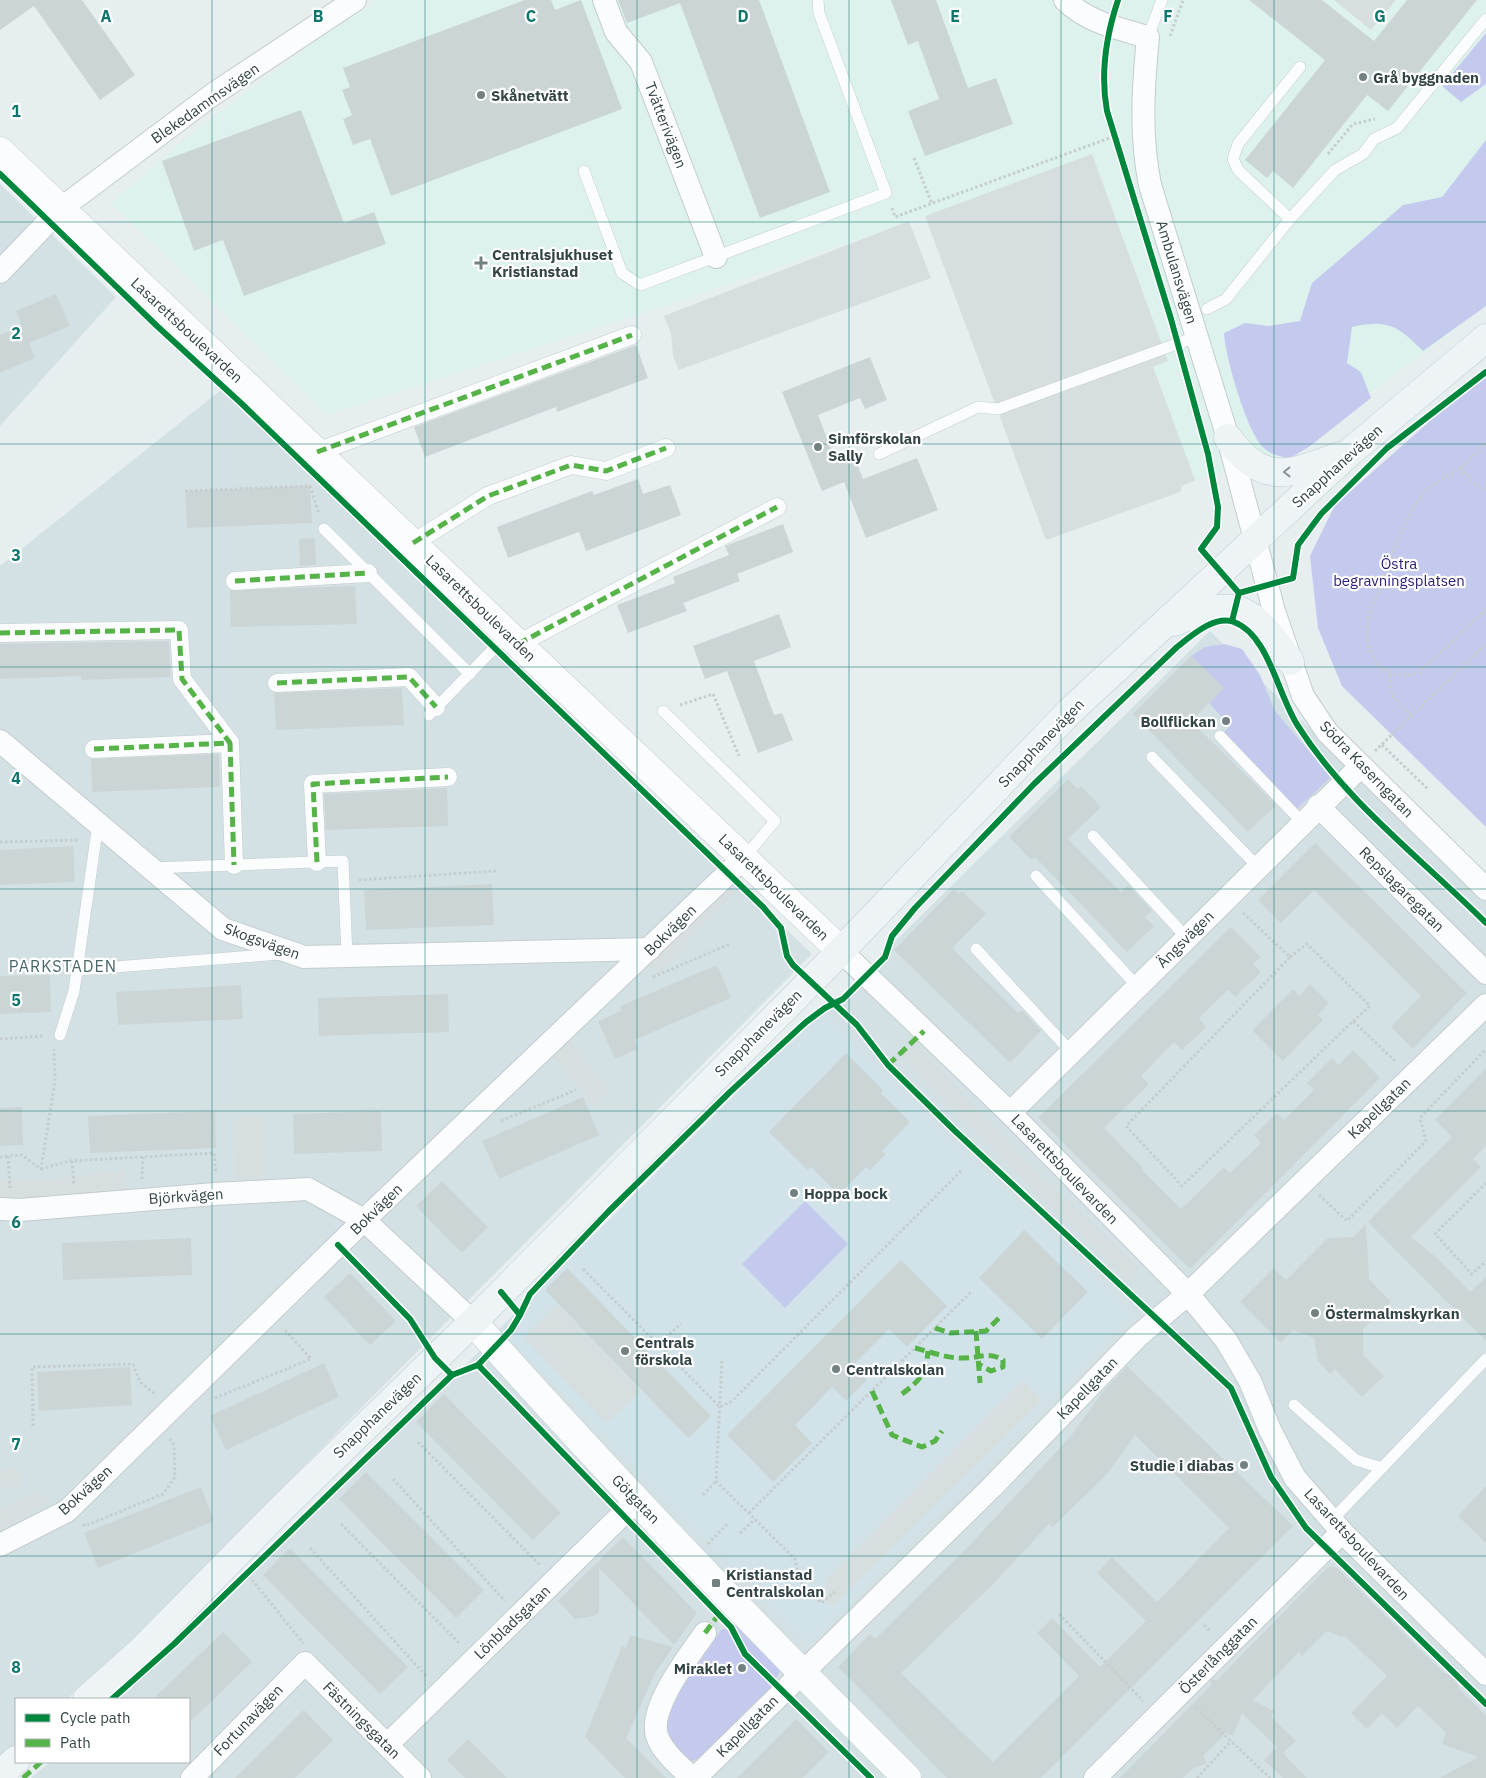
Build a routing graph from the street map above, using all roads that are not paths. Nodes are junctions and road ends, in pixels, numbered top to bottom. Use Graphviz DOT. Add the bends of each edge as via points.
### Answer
graph roads {
  1 [pos="355,0"];
  2 [pos="604,0"];
  3 [pos="818,0"];
  4 [pos="1065,0"];
  5 [pos="1162,0"];
  6 [pos="1486,20"];
  7 [pos="1158,38"];
  8 [pos="1300,67"];
  9 [pos="0,151"];
  10 [pos="584,171"];
  11 [pos="59,210"];
  12 [pos="1290,219"];
  13 [pos="716,257"];
  14 [pos="0,272"];
  15 [pos="1207,309"];
  16 [pos="632,336"];
  17 [pos="1196,337"];
  18 [pos="1486,338"];
  19 [pos="1228,438"];
  20 [pos="666,448"];
  21 [pos="317,452"];
  22 [pos="1350,452"];
  23 [pos="879,454"];
  24 [pos="777,507"];
  25 [pos="324,529"];
  26 [pos="1254,541"];
  27 [pos="413,543"];
  28 [pos="368,573"];
  29 [pos="235,581"];
  30 [pos="1163,626"];
  31 [pos="0,632"];
  32 [pos="513,639"];
  33 [pos="1290,661"];
  34 [pos="470,674"];
  35 [pos="277,683"];
  36 [pos="433,711"];
  37 [pos="663,711"];
  38 [pos="1220,736"];
  39 [pos="0,741"];
  40 [pos="230,743"];
  41 [pos="94,748"];
  42 [pos="1152,757"];
  43 [pos="1361,766"];
  44 [pos="448,777"];
  45 [pos="1318,806"];
  46 [pos="1302,822"];
  47 [pos="97,832"];
  48 [pos="1092,836"];
  49 [pos="744,858"];
  50 [pos="317,862"];
  51 [pos="234,865"];
  52 [pos="1257,866"];
  53 [pos="150,868"];
  54 [pos="1036,876"];
  55 [pos="1486,889"];
  56 [pos="1186,937"];
  57 [pos="976,949"];
  58 [pos="650,950"];
  59 [pos="841,952"];
  60 [pos="293,953"];
  61 [pos="347,956"];
  62 [pos="78,970"];
  63 [pos="1486,972"];
  64 [pos="1138,986"];
  65 [pos="1486,1005"];
  66 [pos="56,1035"];
  67 [pos="1071,1052"];
  68 [pos="1010,1113"];
  69 [pos="6,1209"];
  70 [pos="364,1220"];
  71 [pos="1188,1294"];
  72 [pos="473,1322"];
  73 [pos="1486,1359"];
  74 [pos="1294,1405"];
  75 [pos="1382,1468"];
  76 [pos="637,1500"];
  77 [pos="1336,1527"];
  78 [pos="0,1545"];
  79 [pos="705,1633"];
  80 [pos="305,1663"];
  81 [pos="801,1672"];
  82 [pos="1486,1674"];
  83 [pos="88,1698"];
  84 [pos="387,1745"];
  85 [pos="15,1761"];
  86 [pos="0,1775"];
  87 [pos="192,1778"];
  88 [pos="420,1778"];
  89 [pos="694,1778"];
  90 [pos="907,1778"];
  91 [pos="1095,1778"];
  1 -- 11 [label="street, Blekedammsvägen" via="212,96"];
  2 -- 13 [label="street, Tvätterivägen" via="616,32 641,62"];
  3 -- 13 [label="lane" via="819,14 886,193"];
  4 -- 7 [label="street" via="1083,14 1110,26"];
  5 -- 7 [label="lane, Ambulansvägen"];
  6 -- 12 [label="lane" via="1397,128 1374,139 1363,154 1335,170"];
  7 -- 17 [label="street, Ambulansvägen" via="1142,100 1144,153 1150,185"];
  8 -- 12 [label="lane" via="1238,144 1233,159 1238,170"];
  9 -- 11 [label="street, Lasarettsboulevarden"];
  10 -- 13 [label="lane" via="622,273 640,285"];
  11 -- 14 [label="street, Blekedammsvägen"];
  11 -- 21 [label="street, Lasarettsboulevarden"];
  12 -- 15 [label="lane" via="1226,299"];
  16 -- 21 [label="street"];
  17 -- 19 [label="street, Ambulansvägen"];
  17 -- 23 [label="lane" via="998,409 978,407"];
  18 -- 22 [label="main road, Snapphanevägen"];
  22 -- 19 [label="main road, one-way" via="1293,473 1273,472 1250,463"];
  19 -- 26 [label="street, Ambulansvägen"];
  20 -- 27 [label="street" via="606,471 571,465 506,489 488,496"];
  21 -- 27 [label="street, Lasarettsboulevarden"];
  22 -- 26 [label="main road, Snapphanevägen"];
  24 -- 32 [label="street"];
  25 -- 28 [label="lane"];
  26 -- 30 [label="main road, Snapphanevägen"];
  26 -- 33 [label="street, Södra Kaserngatan"];
  27 -- 32 [label="street, Lasarettsboulevarden"];
  28 -- 29 [label="street"];
  28 -- 34 [label="lane"];
  30 -- 33 [label="main road" via="1216,608 1235,609 1255,618"];
  30 -- 59 [label="main road, Snapphanevägen" via="1067,714"];
  31 -- 40 [label="street" via="178,630 182,679"];
  32 -- 34 [label="lane"];
  32 -- 49 [label="street, Lasarettsboulevarden"];
  33 -- 43 [label="street, Södra Kaserngatan" via="1308,704 1327,732"];
  34 -- 36 [label="lane"];
  35 -- 36 [label="street" via="409,677"];
  37 -- 49 [label="lane" via="775,821"];
  38 -- 46 [label="lane"];
  39 -- 47 [label="street, Skogsvägen"];
  40 -- 41 [label="street"];
  40 -- 51 [label="street"];
  42 -- 52 [label="lane"];
  43 -- 45 [label="street, Ängsvägen"];
  43 -- 55 [label="street, Södra Kaserngatan"];
  44 -- 50 [label="street" via="313,784"];
  45 -- 46 [label="street, Ängsvägen"];
  45 -- 63 [label="street, Repslagaregatan"];
  46 -- 52 [label="street, Ängsvägen"];
  47 -- 53 [label="street, Skogsvägen"];
  47 -- 62 [label="lane"];
  48 -- 56 [label="lane"];
  49 -- 58 [label="street, Bokvägen"];
  49 -- 59 [label="street, Lasarettsboulevarden"];
  50 -- 51 [label="lane"];
  50 -- 61 [label="lane" via="343,861"];
  51 -- 53 [label="lane"];
  52 -- 56 [label="street, Ängsvägen"];
  53 -- 60 [label="street, Skogsvägen" via="223,929"];
  54 -- 64 [label="lane"];
  56 -- 64 [label="street, Ängsvägen"];
  57 -- 67 [label="lane"];
  58 -- 61 [label="street, Skogsvägen"];
  58 -- 70 [label="street, Bokvägen"];
  59 -- 68 [label="street, Lasarettsboulevarden"];
  59 -- 72 [label="main road, Snapphanevägen"];
  60 -- 61 [label="street, Skogsvägen" via="304,957"];
  60 -- 62 [label="lane"];
  62 -- 66 [label="lane" via="74,991"];
  64 -- 67 [label="street, Ängsvägen"];
  65 -- 71 [label="street, Kapellgatan"];
  67 -- 68 [label="street, Ängsvägen"];
  68 -- 71 [label="street, Lasarettsboulevarden"];
  69 -- 70 [label="street, Björkvägen" via="308,1189"];
  70 -- 72 [label="street, Götgatan"];
  70 -- 78 [label="street, Bokvägen" via="67,1511"];
  71 -- 77 [label="street, Lasarettsboulevarden" via="1226,1340 1250,1381 1295,1478"];
  71 -- 81 [label="street, Kapellgatan" via="1138,1336 992,1487"];
  72 -- 76 [label="street, Götgatan"];
  72 -- 83 [label="main road, Snapphanevägen" via="140,1652"];
  73 -- 75 [label="lane, Österlånggatan"];
  74 -- 75 [label="lane" via="1356,1460"];
  75 -- 77 [label="lane, Österlånggatan"];
  76 -- 81 [label="street, Götgatan"];
  76 -- 84 [label="street, Lönbladsgatan"];
  77 -- 82 [label="street, Lasarettsboulevarden"];
  77 -- 91 [label="street, Österlånggatan"];
  79 -- 89 [label="street, Kapellgatan" via="686,1659 656,1716 657,1736 671,1758"];
  80 -- 84 [label="street, Fästningsgatan"];
  80 -- 87 [label="street, Fortunavägen"];
  81 -- 89 [label="street, Kapellgatan"];
  81 -- 90 [label="street, Götgatan"];
  84 -- 88 [label="street, Fästningsgatan"];
  85 -- 86 [label="main road"];
}
